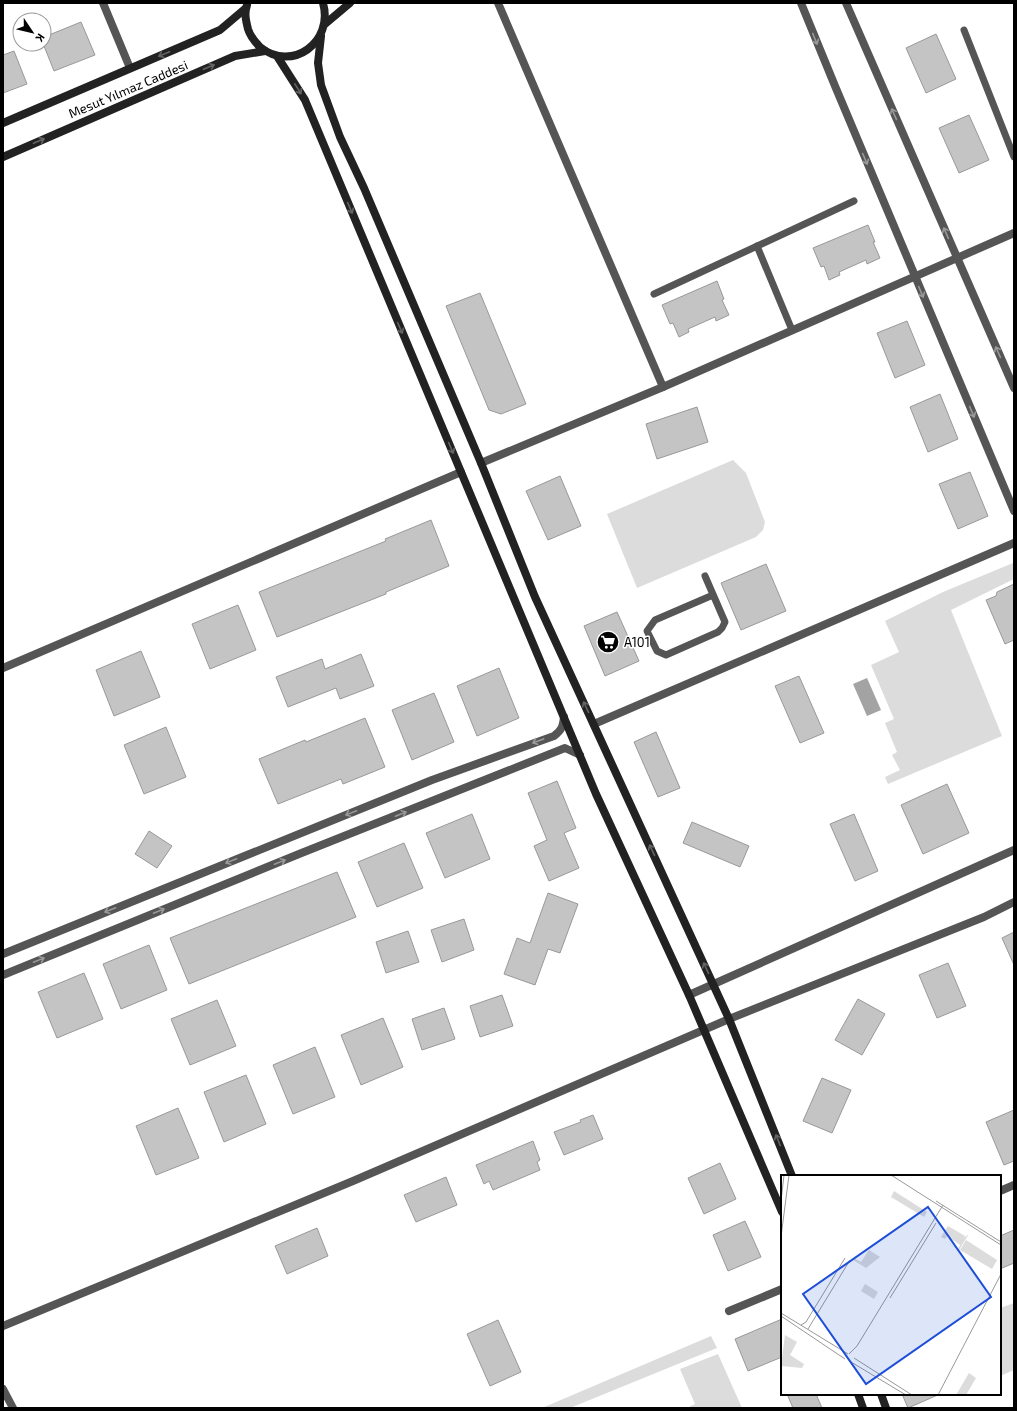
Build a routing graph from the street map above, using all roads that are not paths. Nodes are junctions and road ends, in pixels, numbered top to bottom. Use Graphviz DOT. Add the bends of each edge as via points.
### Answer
graph roads {
  1 [pos="103,3"];
  2 [pos="323,3"];
  3 [pos="350,3"];
  4 [pos="498,3"];
  5 [pos="801,3"];
  6 [pos="846,3"];
  7 [pos="247,5"];
  8 [pos="325,24"];
  9 [pos="964,30"];
  10 [pos="320,36"];
  11 [pos="265,51"];
  12 [pos="277,56"];
  13 [pos="130,68"];
  14 [pos="3,123"];
  15 [pos="1012,147"];
  16 [pos="3,157"];
  17 [pos="1014,157"];
  18 [pos="854,201"];
  19 [pos="1014,233"];
  20 [pos="757,246"];
  21 [pos="957,258"];
  22 [pos="915,276"];
  23 [pos="654,294"];
  24 [pos="792,330"];
  25 [pos="663,387"];
  26 [pos="1014,388"];
  27 [pos="481,463"];
  28 [pos="461,472"];
  29 [pos="1014,511"];
  30 [pos="1014,543"];
  31 [pos="705,576"];
  32 [pos="713,595"];
  33 [pos="3,668"];
  34 [pos="564,717"];
  35 [pos="594,724"];
  36 [pos="580,755"];
  37 [pos="1014,850"];
  38 [pos="1014,902"];
  39 [pos="3,954"];
  40 [pos="3,975"];
  41 [pos="713,985"];
  42 [pos="689,995"];
  43 [pos="729,1019"];
  44 [pos="704,1030"];
  45 [pos="792,1175"];
  46 [pos="1014,1185"];
  47 [pos="1001,1191"];
  48 [pos="781,1210"];
  49 [pos="781,1289"];
  50 [pos="729,1311"];
  51 [pos="3,1326"];
  52 [pos="3,1389"];
  53 [pos="858,1395"];
  54 [pos="881,1395"];
  55 [pos="13,1408"];
  56 [pos="863,1408"];
  57 [pos="886,1408"];
  1 -- 13 [label="street"];
  2 -- 8 [label="main road" via="326,12"];
  3 -- 8 [label="main road"];
  4 -- 25 [label="street"];
  5 -- 22 [label="street, one-way"];
  21 -- 6 [label="street, one-way"];
  7 -- 11 [label="main road" via="245,21 249,33"];
  7 -- 13 [label="main road, Mesut Yılmaz Caddesi, one-way" via="220,30"];
  8 -- 10 [label="main road"];
  9 -- 15 [label="lane"];
  10 -- 12 [label="main road" via="313,46 302,53"];
  10 -- 27 [label="main road" via="318,63 322,85 340,137"];
  11 -- 12 [label="main road"];
  16 -- 11 [label="main road, Mesut Yılmaz Caddesi, one-way" via="235,56"];
  12 -- 28 [label="main road, one-way" via="305,100"];
  13 -- 14 [label="main road, Mesut Yılmaz Caddesi"];
  15 -- 17 [label="lane"];
  18 -- 20 [label="lane"];
  19 -- 21 [label="street"];
  20 -- 23 [label="lane"];
  20 -- 24 [label="lane"];
  21 -- 22 [label="street"];
  26 -- 21 [label="street, one-way"];
  22 -- 24 [label="street"];
  22 -- 29 [label="street, one-way"];
  24 -- 25 [label="street"];
  25 -- 27 [label="street"];
  35 -- 27 [label="main road, one-way" via="535,597"];
  28 -- 33 [label="street"];
  28 -- 34 [label="main road"];
  30 -- 35 [label="street"];
  31 -- 32 [label="lane"];
  32 -- 32 [label="lane" via="725,622 720,630 666,655 657,651 647,631 655,620"];
  34 -- 36 [label="main road"];
  34 -- 39 [label="street, one-way" via="563,728 554,736 432,780"];
  41 -- 35 [label="main road, one-way"];
  40 -- 36 [label="street, one-way" via="565,748"];
  36 -- 42 [label="main road"];
  37 -- 41 [label="street"];
  38 -- 43 [label="street" via="984,917"];
  41 -- 42 [label="street"];
  41 -- 43 [label="main road"];
  42 -- 44 [label="main road"];
  43 -- 44 [label="street"];
  45 -- 43 [label="main road, one-way"];
  44 -- 48 [label="main road"];
  44 -- 51 [label="street" via="353,1181"];
  46 -- 47 [label="street"];
  49 -- 50 [label="street"];
  52 -- 55 [label="street"];
  53 -- 56 [label="main road"];
  54 -- 57 [label="main road"];
}
